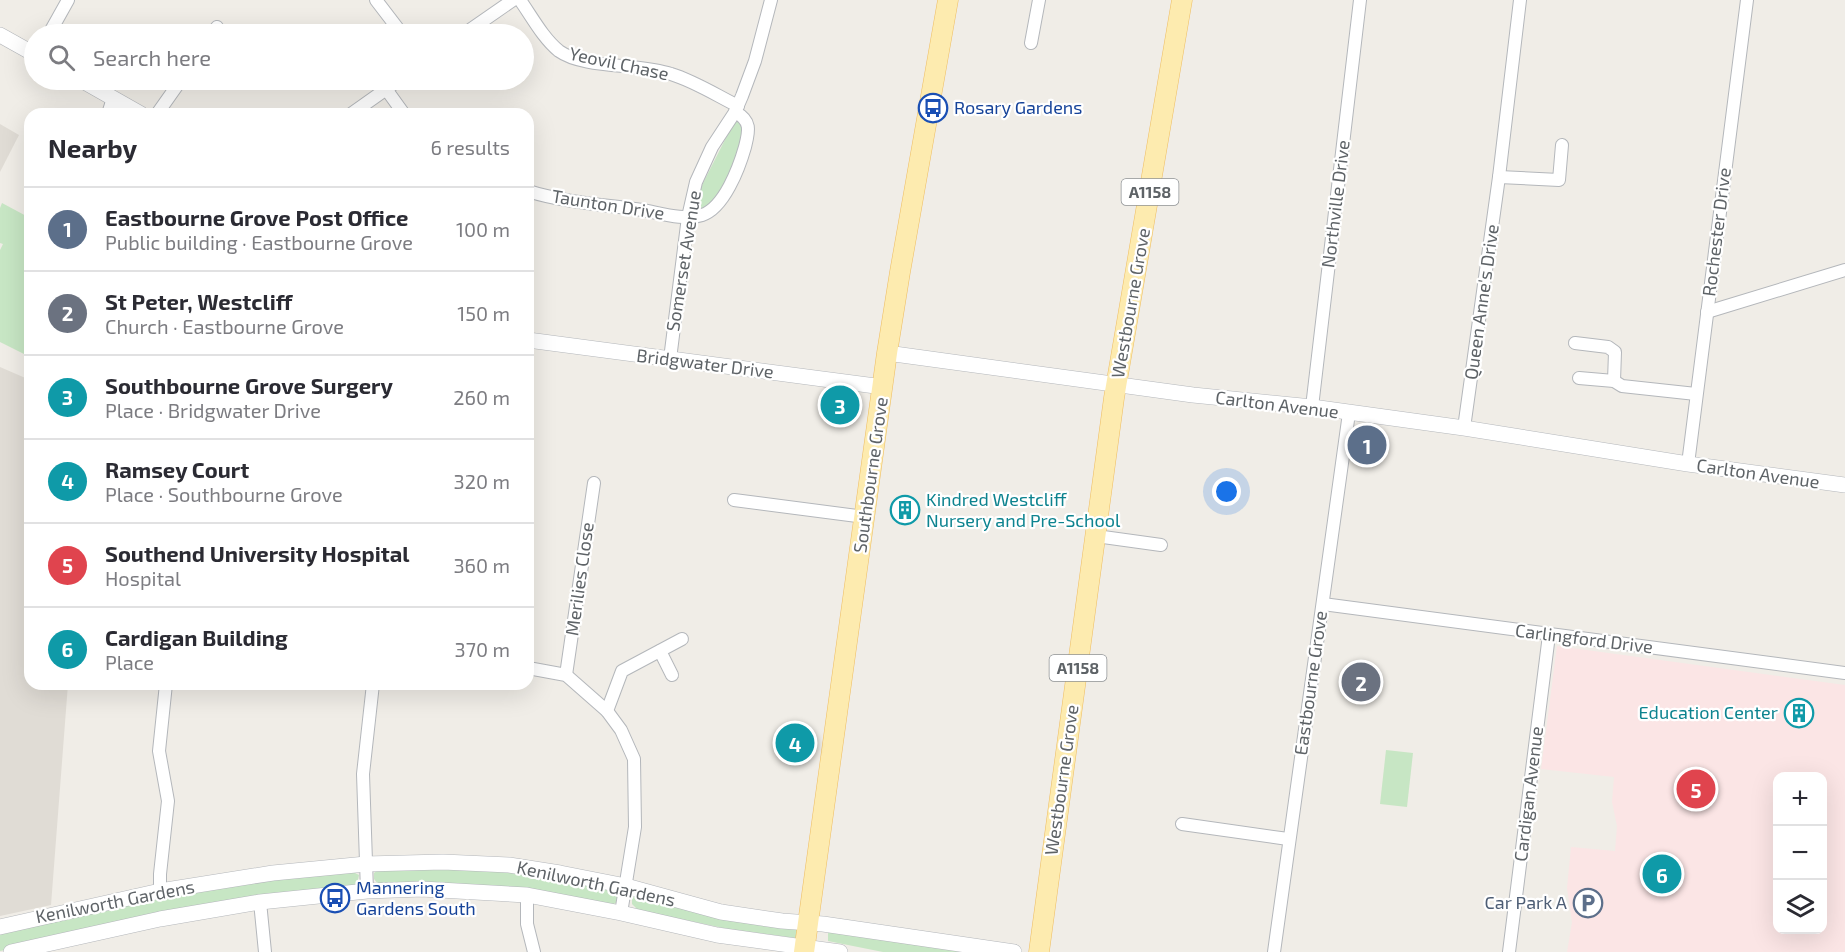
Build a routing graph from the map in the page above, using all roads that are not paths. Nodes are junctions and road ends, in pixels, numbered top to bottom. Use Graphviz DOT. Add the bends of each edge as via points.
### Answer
graph roads {
  1 [pos="68,0"];
  2 [pos="376,0"];
  3 [pos="513,0"];
  4 [pos="520,0"];
  5 [pos="771,0"];
  6 [pos="948,0"];
  7 [pos="1039,0"];
  8 [pos="1182,0"];
  9 [pos="1360,0"];
  10 [pos="1520,0"];
  11 [pos="1748,0"];
  12 [pos="55,24"];
  13 [pos="394,24"];
  14 [pos="478,24"];
  15 [pos="0,35"];
  16 [pos="1031,43"];
  17 [pos="24,48"];
  18 [pos="99,90"];
  19 [pos="173,90"];
  20 [pos="385,90"];
  21 [pos="387,90"];
  22 [pos="113,98"];
  23 [pos="110,108"];
  24 [pos="130,108"];
  25 [pos="161,108"];
  26 [pos="359,108"];
  27 [pos="400,108"];
  28 [pos="736,109"];
  29 [pos="1562,146"];
  30 [pos="1499,177"];
  31 [pos="534,192"];
  32 [pos="688,217"];
  33 [pos="1845,270"];
  34 [pos="1707,312"];
  35 [pos="534,341"];
  36 [pos="1575,343"];
  37 [pos="887,353"];
  38 [pos="670,359"];
  39 [pos="1579,378"];
  40 [pos="1614,381"];
  41 [pos="1118,385"];
  42 [pos="883,387"];
  43 [pos="1696,393"];
  44 [pos="1312,407"];
  45 [pos="1349,413"];
  46 [pos="1464,428"];
  47 [pos="1688,464"];
  48 [pos="594,483"];
  49 [pos="1845,485"];
  50 [pos="735,500"];
  51 [pos="865,517"];
  52 [pos="1096,536"];
  53 [pos="1161,545"];
  54 [pos="1323,604"];
  55 [pos="1549,635"];
  56 [pos="682,639"];
  57 [pos="660,651"];
  58 [pos="534,669"];
  59 [pos="1845,674"];
  60 [pos="566,675"];
  61 [pos="672,675"];
  62 [pos="165,690"];
  63 [pos="372,690"];
  64 [pos="608,711"];
  65 [pos="1182,824"];
  66 [pos="1288,839"];
  67 [pos="366,864"];
  68 [pos="626,886"];
  69 [pos="160,891"];
  70 [pos="367,891"];
  71 [pos="527,896"];
  72 [pos="260,902"];
  73 [pos="621,913"];
  74 [pos="0,927"];
  75 [pos="806,937"];
  76 [pos="959,944"];
  77 [pos="11,952"];
  78 [pos="265,952"];
  79 [pos="534,952"];
  80 [pos="840,952"];
  81 [pos="855,952"];
  82 [pos="990,952"];
  83 [pos="1014,952"];
  84 [pos="1038,952"];
  85 [pos="1274,952"];
  86 [pos="1509,952"];
  1 -- 12 [label="street"];
  2 -- 13 [label="street"];
  3 -- 14 [label="street"];
  4 -- 28 [label="street, Yeovil Chase" via="561,52 578,60 670,73"];
  5 -- 28 [label="street, Somerset Avenue" via="755,61"];
  6 -- 37 [label="main road, Southbourne Grove"];
  7 -- 16 [label="street"];
  8 -- 41 [label="main road, Westbourne Grove / A1158"];
  9 -- 44 [label="street, Northville Drive"];
  10 -- 30 [label="street, Queen Anne's Drive"];
  11 -- 34 [label="street, Rochester Drive"];
  15 -- 17 [label="street"];
  18 -- 22 [label="street"];
  19 -- 25 [label="street"];
  20 -- 26 [label="street"];
  21 -- 27 [label="street"];
  22 -- 23 [label="street"];
  22 -- 24 [label="street"];
  28 -- 32 [label="street, Somerset Avenue" via="696,182"];
  28 -- 32 [label="street" via="748,129 741,162 713,209"];
  29 -- 30 [label="street" via="1559,180"];
  30 -- 46 [label="street, Queen Anne's Drive"];
  31 -- 32 [label="street, Taunton Drive"];
  32 -- 38 [label="street, Somerset Avenue"];
  33 -- 34 [label="street"];
  34 -- 43 [label="street, Rochester Drive"];
  35 -- 38 [label="street, Bridgwater Drive"];
  36 -- 40 [label="street" via="1608,347 1615,352"];
  37 -- 41 [label="street, Carlton Avenue"];
  37 -- 42 [label="main road, Southbourne Grove"];
  38 -- 42 [label="street, Bridgwater Drive"];
  39 -- 40 [label="street"];
  40 -- 43 [label="street" via="1622,386"];
  41 -- 44 [label="street, Carlton Avenue"];
  41 -- 52 [label="main road, Westbourne Grove / A1158"];
  42 -- 51 [label="main road, Southbourne Grove"];
  43 -- 47 [label="street, Rochester Drive"];
  44 -- 45 [label="street, Carlton Avenue"];
  45 -- 46 [label="street, Carlton Avenue"];
  45 -- 54 [label="street, Eastbourne Grove"];
  46 -- 47 [label="street, Carlton Avenue"];
  47 -- 49 [label="street, Carlton Avenue"];
  48 -- 60 [label="street, Merilies Close"];
  50 -- 51 [label="street"];
  51 -- 75 [label="main road, Southbourne Grove"];
  52 -- 53 [label="street"];
  52 -- 84 [label="main road, Westbourne Grove / A1158"];
  54 -- 55 [label="street, Carlingford Drive"];
  54 -- 66 [label="street, Eastbourne Grove"];
  55 -- 59 [label="street, Carlingford Drive"];
  55 -- 86 [label="street, Cardigan Avenue"];
  56 -- 57 [label="street"];
  57 -- 61 [label="street"];
  57 -- 64 [label="street" via="622,670"];
  58 -- 60 [label="street"];
  60 -- 64 [label="street"];
  62 -- 69 [label="street" via="159,751 168,801"];
  63 -- 67 [label="street" via="363,774"];
  64 -- 68 [label="street" via="634,759 635,827"];
  65 -- 66 [label="street"];
  66 -- 85 [label="street, Eastbourne Grove"];
  67 -- 68 [label="street, Kenilworth Gardens" via="509,865"];
  67 -- 69 [label="street, Kenilworth Gardens" via="273,873"];
  67 -- 70 [label="street"];
  68 -- 73 [label="street"];
  68 -- 75 [label="street, Kenilworth Gardens" via="721,912 782,921"];
  69 -- 74 [label="street, Kenilworth Gardens"];
  70 -- 71 [label="street, Kenilworth Gardens" via="422,889"];
  70 -- 72 [label="street, Kenilworth Gardens"];
  71 -- 73 [label="street, Kenilworth Gardens"];
  71 -- 79 [label="street" via="527,924"];
  72 -- 77 [label="street, Kenilworth Gardens" via="160,919"];
  72 -- 78 [label="street"];
  73 -- 75 [label="street, Kenilworth Gardens" via="717,935"];
  75 -- 76 [label="street, Kenilworth Gardens"];
  75 -- 80 [label="street, Kenilworth Gardens"];
  75 -- 81 [label="street"];
  76 -- 82 [label="street"];
  76 -- 83 [label="street, Kenilworth Gardens"];
}
